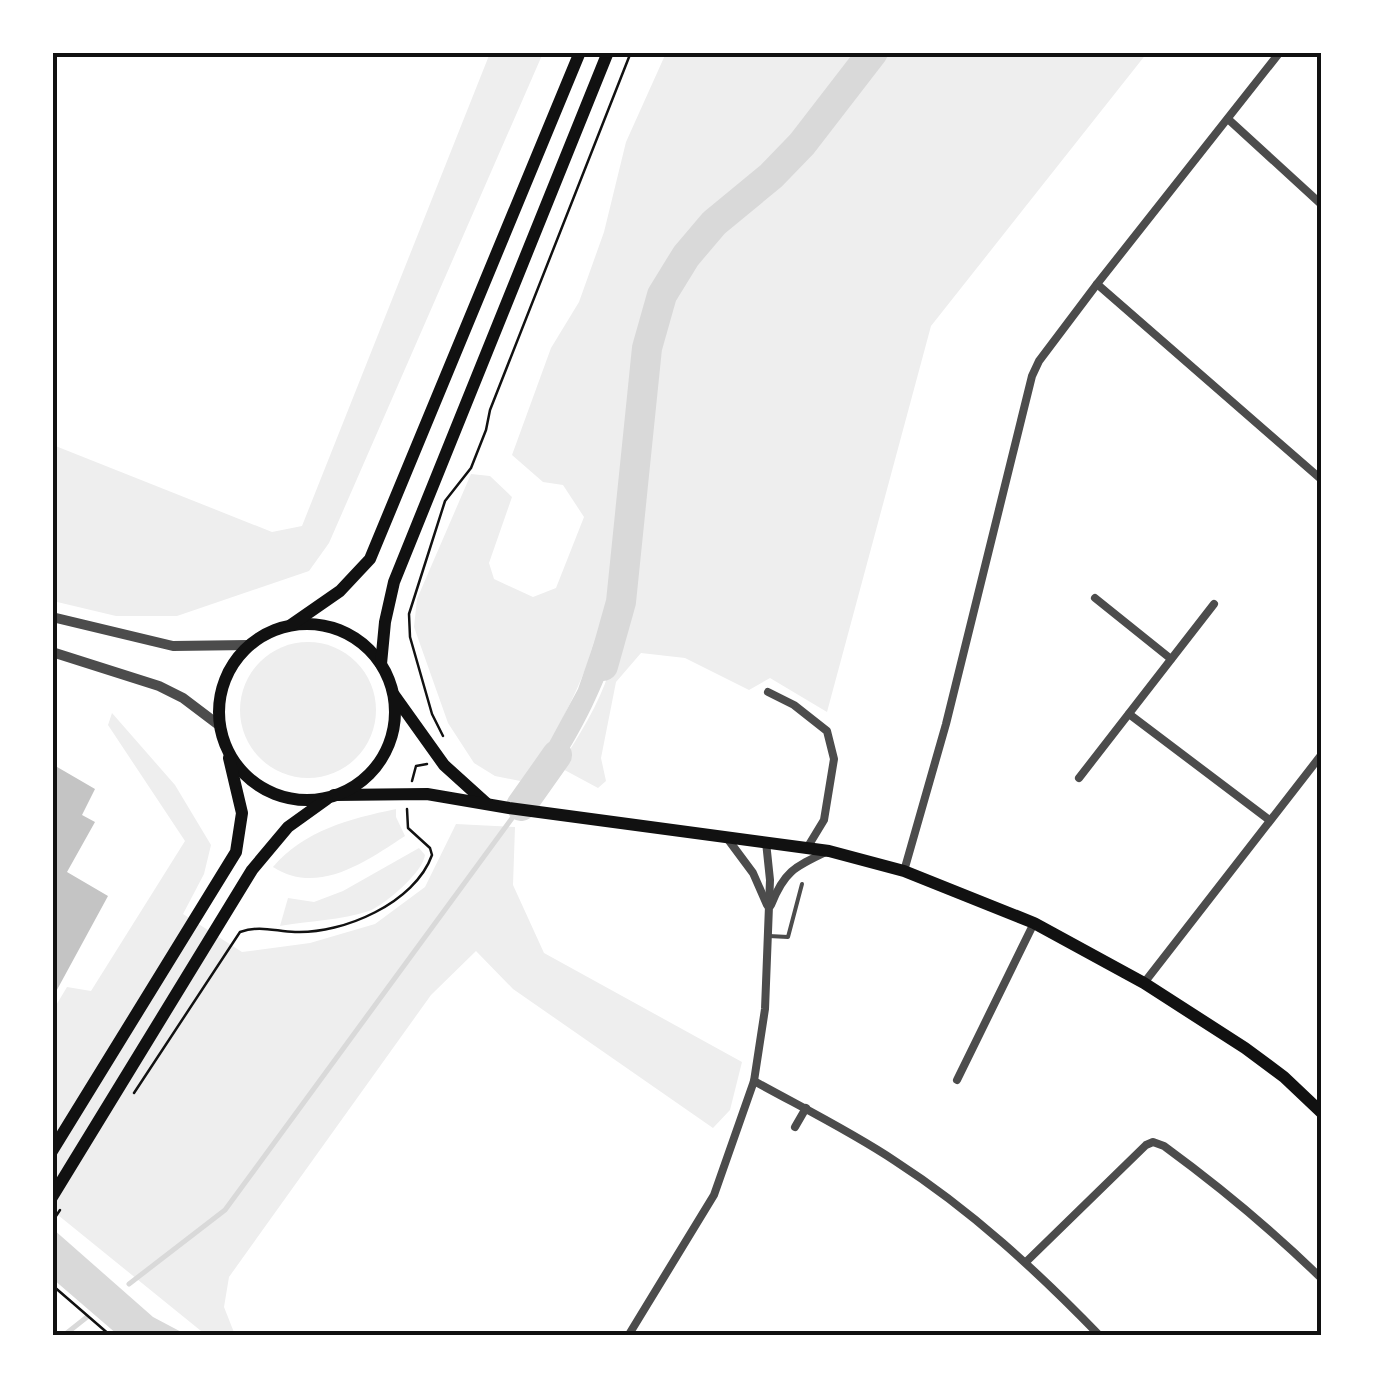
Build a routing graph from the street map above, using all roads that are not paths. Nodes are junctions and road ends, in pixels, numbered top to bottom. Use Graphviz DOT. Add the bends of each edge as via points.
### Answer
graph roads {
  1 [pos="580,52"];
  2 [pos="608,52"];
  3 [pos="1280,52"];
  4 [pos="1228,119"];
  5 [pos="1322,205"];
  6 [pos="1098,284"];
  7 [pos="1322,480"];
  8 [pos="1095,598"];
  9 [pos="1214,604"];
  10 [pos="52,617"];
  11 [pos="291,625"];
  12 [pos="249,645"];
  13 [pos="52,652"];
  14 [pos="1171,659"];
  15 [pos="382,664"];
  16 [pos="768,692"];
  17 [pos="394,695"];
  18 [pos="1130,714"];
  19 [pos="220,726"];
  20 [pos="227,752"];
  21 [pos="1322,754"];
  22 [pos="1079,778"];
  23 [pos="332,796"];
  24 [pos="486,804"];
  25 [pos="1268,820"];
  26 [pos="726,838"];
  27 [pos="766,842"];
  28 [pos="807,848"];
  29 [pos="828,851"];
  30 [pos="904,871"];
  31 [pos="802,884"];
  32 [pos="769,910"];
  33 [pos="1034,923"];
  34 [pos="769,936"];
  35 [pos="1144,983"];
  36 [pos="957,1080"];
  37 [pos="754,1081"];
  38 [pos="806,1108"];
  39 [pos="1322,1113"];
  40 [pos="795,1126"];
  41 [pos="52,1152"];
  42 [pos="52,1197"];
  43 [pos="1027,1261"];
  44 [pos="1322,1279"];
  45 [pos="628,1336"];
  46 [pos="1100,1336"];
  1 -- 11 [label="main road" via="378,544 358,574"];
  2 -- 15 [label="main road" via="394,582"];
  3 -- 4 [label="street"];
  4 -- 5 [label="street"];
  4 -- 6 [label="street"];
  6 -- 7 [label="street"];
  6 -- 30 [label="street" via="1032,376"];
  8 -- 14 [label="street"];
  9 -- 14 [label="street"];
  10 -- 12 [label="street" via="174,646"];
  11 -- 12 [label="main road"];
  11 -- 15 [label="main road" via="342,631"];
  12 -- 19 [label="main road" via="224,682"];
  13 -- 19 [label="street" via="159,686"];
  14 -- 18 [label="street"];
  15 -- 17 [label="main road"];
  16 -- 28 [label="street" via="827,731 834,759 824,820"];
  17 -- 23 [label="main road" via="392,737 383,756 354,786"];
  17 -- 24 [label="main road" via="444,764"];
  18 -- 22 [label="street"];
  18 -- 25 [label="street"];
  19 -- 20 [label="main road"];
  20 -- 23 [label="main road" via="258,785 282,796"];
  20 -- 41 [label="main road" via="241,833 226,870"];
  21 -- 25 [label="street"];
  23 -- 24 [label="main road" via="410,793"];
  23 -- 42 [label="main road" via="268,847"];
  24 -- 26 [label="main road"];
  25 -- 35 [label="street"];
  26 -- 27 [label="main road"];
  26 -- 32 [label="street" via="753,873"];
  27 -- 28 [label="main road"];
  27 -- 32 [label="street"];
  28 -- 29 [label="main road"];
  29 -- 30 [label="main road"];
  29 -- 32 [label="street" via="789,872"];
  30 -- 33 [label="main road"];
  31 -- 34 [label="lane" via="788,938"];
  32 -- 34 [label="street"];
  33 -- 35 [label="main road"];
  33 -- 36 [label="street"];
  34 -- 37 [label="street"];
  35 -- 39 [label="main road" via="1245,1048"];
  37 -- 38 [label="street"];
  37 -- 45 [label="street" via="714,1195"];
  38 -- 40 [label="street"];
  38 -- 43 [label="street" via="923,1180"];
  43 -- 44 [label="street" via="1153,1142 1222,1189"];
  43 -- 46 [label="street"];
}
